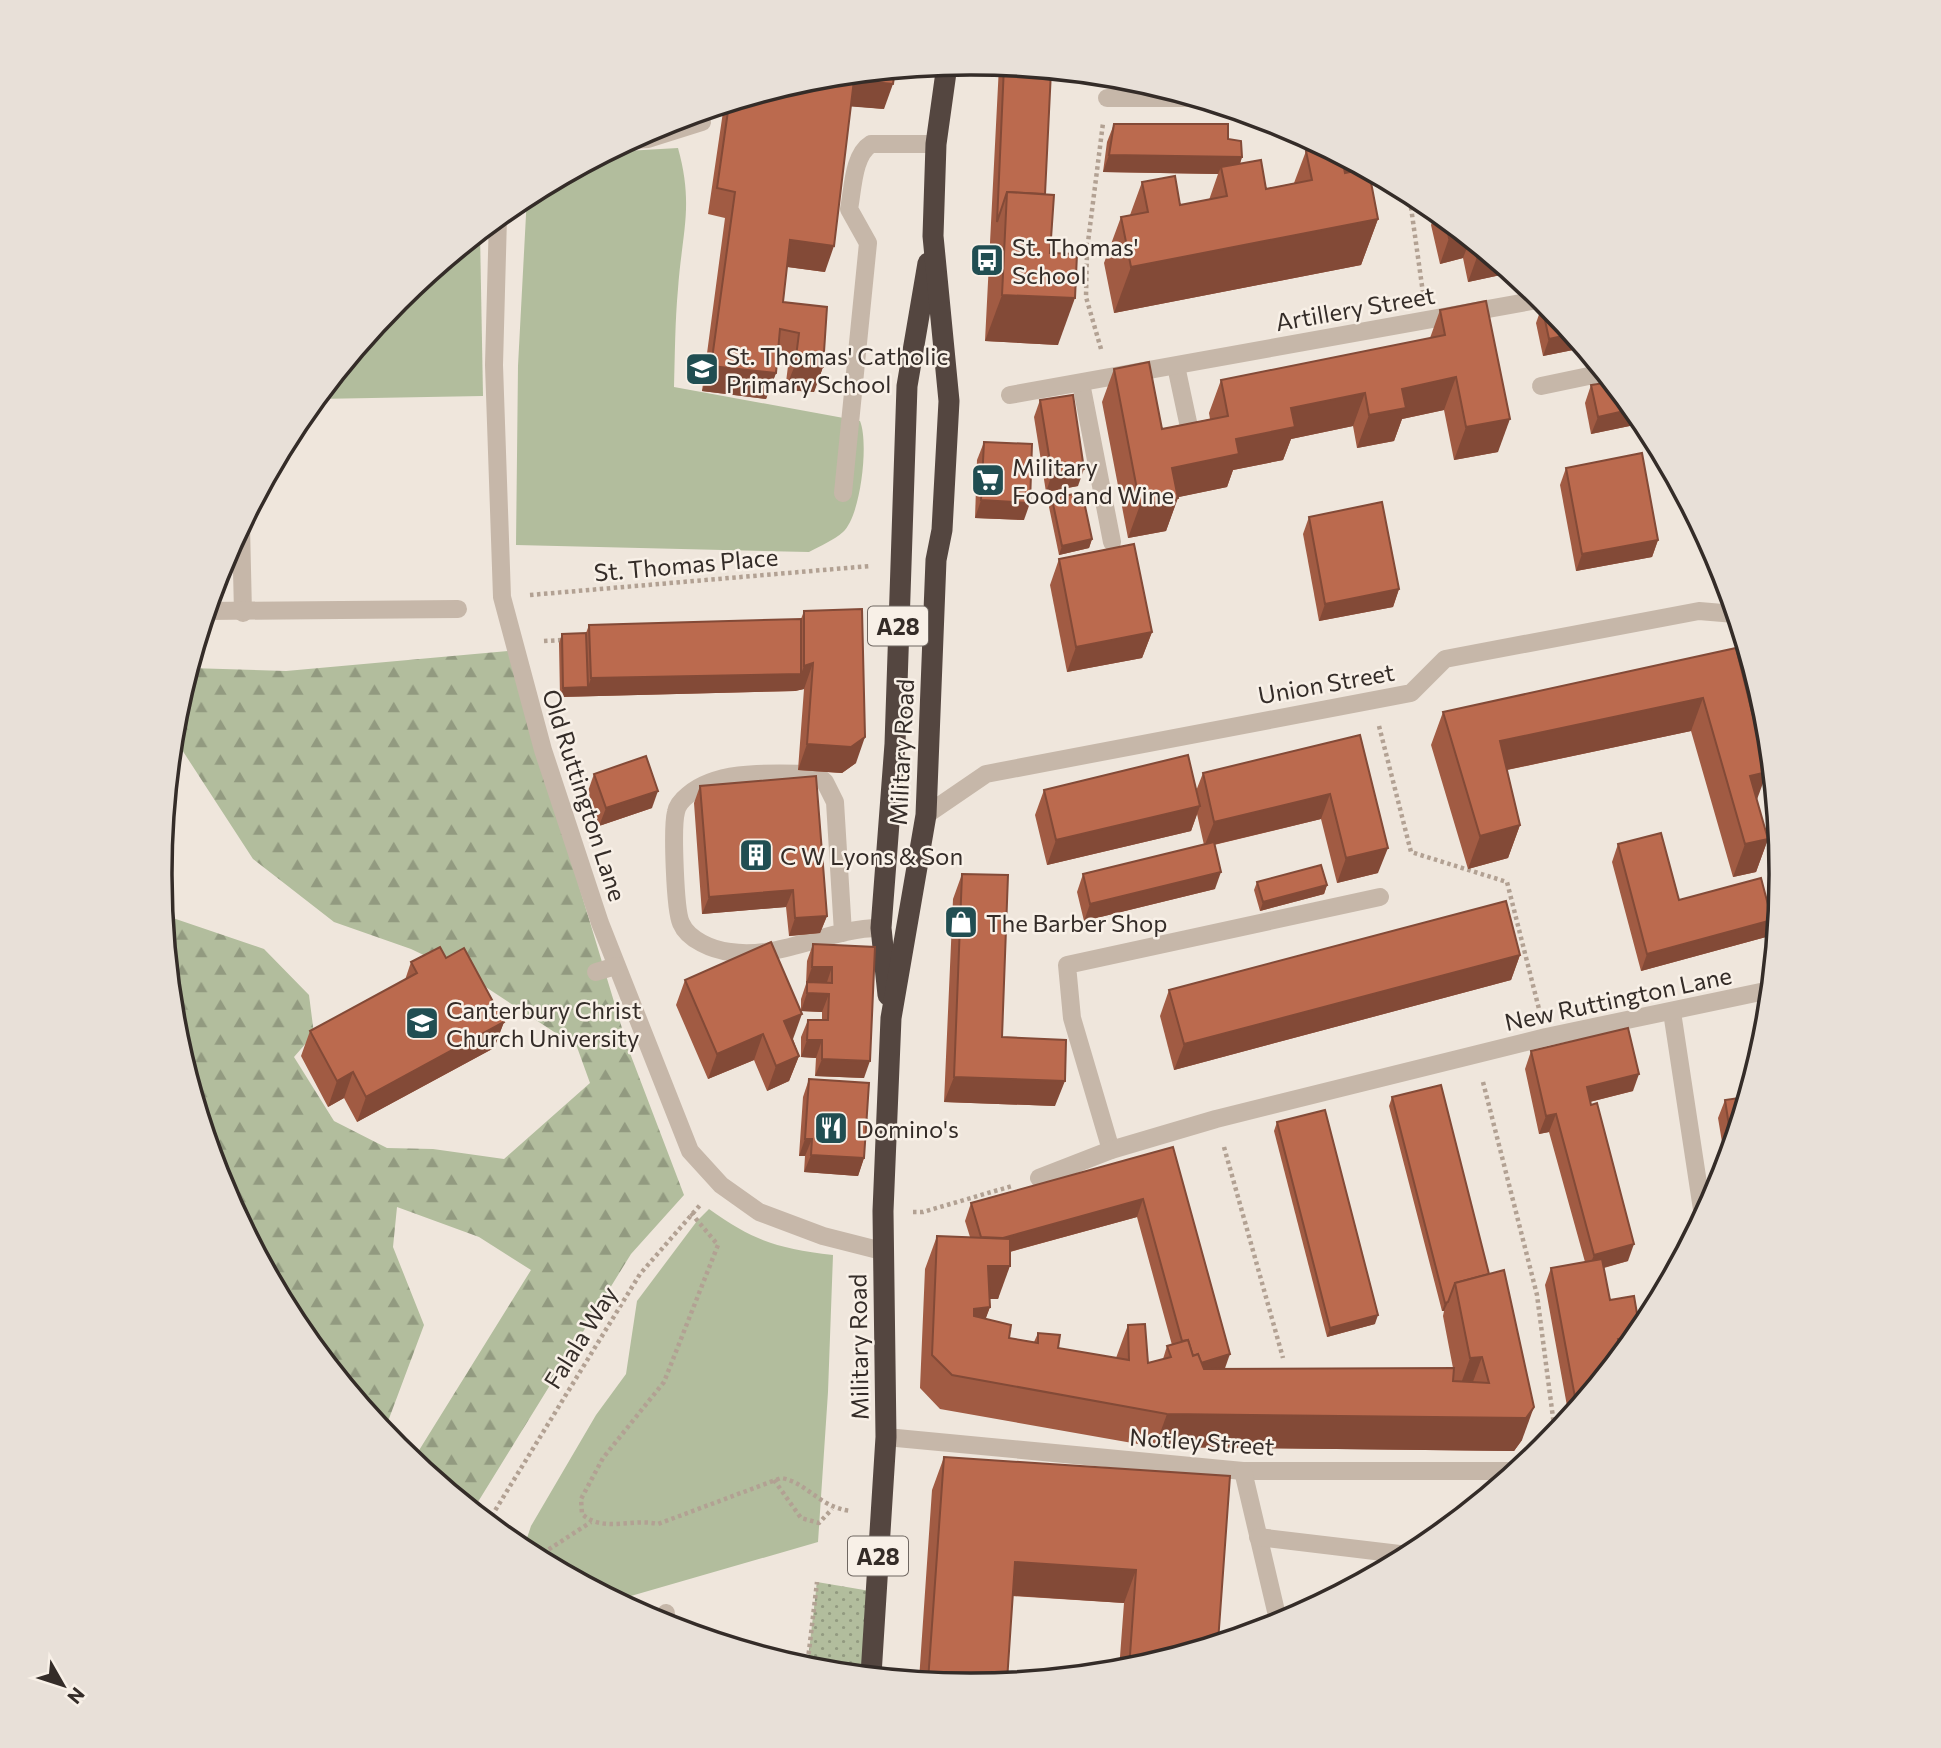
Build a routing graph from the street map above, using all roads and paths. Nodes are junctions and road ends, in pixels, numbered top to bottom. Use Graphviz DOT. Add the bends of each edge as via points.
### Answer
graph roads {
  1 [pos="945,76"];
  2 [pos="1144,95"];
  3 [pos="1107,98"];
  4 [pos="936,144"];
  5 [pos="1411,208"];
  6 [pos="498,230"];
  7 [pos="933,236"];
  8 [pos="1527,302"];
  9 [pos="1427,319"];
  10 [pos="1176,366"];
  11 [pos="1594,375"];
  12 [pos="1110,378"];
  13 [pos="1081,383"];
  14 [pos="1541,386"];
  15 [pos="1010,395"];
  16 [pos="1189,427"];
  17 [pos="843,493"];
  18 [pos="1112,542"];
  19 [pos="242,549"];
  20 [pos="873,565"];
  21 [pos="502,597"];
  22 [pos="457,609"];
  23 [pos="216,612"];
  24 [pos="243,613"];
  25 [pos="1726,613"];
  26 [pos="568,640"];
  27 [pos="512,642"];
  28 [pos="1372,699"];
  29 [pos="926,815"];
  30 [pos="1380,897"];
  31 [pos="881,928"];
  32 [pos="843,933"];
  33 [pos="617,966"];
  34 [pos="596,972"];
  35 [pos="1760,992"];
  36 [pos="1672,1012"];
  37 [pos="891,1017"];
  38 [pos="1546,1037"];
  39 [pos="1476,1056"];
  40 [pos="1216,1119"];
  41 [pos="1111,1150"];
  42 [pos="1039,1178"];
  43 [pos="720,1185"];
  44 [pos="1700,1197"];
  45 [pos="923,1212"];
  46 [pos="691,1213"];
  47 [pos="883,1251"];
  48 [pos="1283,1359"];
  49 [pos="1554,1419"];
  50 [pos="886,1437"];
  51 [pos="1243,1471"];
  52 [pos="1501,1471"];
  53 [pos="774,1480"];
  54 [pos="832,1508"];
  55 [pos="493,1514"];
  56 [pos="879,1514"];
  57 [pos="591,1522"];
  58 [pos="1258,1537"];
  59 [pos="547,1551"];
  60 [pos="1391,1553"];
  61 [pos="817,1582"];
  62 [pos="1276,1612"];
  63 [pos="807,1655"];
  64 [pos="871,1667"];
  1 -- 4 [label="highway, Military Road / A28"];
  2 -- 3 [label="street"];
  3 -- 12 [label="path" via="1087,250 1086,297"];
  4 -- 7 [label="highway, Military Road / A28"];
  4 -- 17 [label="street" via="871,144 858,160 849,209 868,243"];
  5 -- 9 [label="path"];
  6 -- 21 [label="street, Old Ruttington Lane" via="494,365"];
  7 -- 29 [label="highway, Military Road / A28" via="949,401 942,530 936,560"];
  7 -- 31 [label="highway, Military Road / A28" via="907,386 895,744"];
  8 -- 9 [label="street, Artillery Street"];
  9 -- 10 [label="street, Artillery Street"];
  10 -- 12 [label="street, Artillery Street"];
  10 -- 16 [label="street"];
  11 -- 14 [label="street"];
  12 -- 13 [label="street, Artillery Street"];
  13 -- 15 [label="street, Artillery Street"];
  13 -- 18 [label="street"];
  19 -- 24 [label="street"];
  20 -- 21 [label="path, St. Thomas Place"];
  21 -- 27 [label="street, Old Ruttington Lane"];
  22 -- 24 [label="street"];
  23 -- 24 [label="street"];
  25 -- 28 [label="street, Union Street" via="1699,611 1445,659 1411,693"];
  26 -- 27 [label="path"];
  27 -- 33 [label="street, Old Ruttington Lane" via="543,750"];
  28 -- 29 [label="street, Union Street" via="986,774"];
  28 -- 38 [label="path" via="1411,852 1507,882"];
  29 -- 37 [label="highway, Military Road / A28"];
  30 -- 41 [label="street" via="1067,965 1072,1018"];
  31 -- 32 [label="street"];
  31 -- 37 [label="highway, Military Road / A28"];
  32 -- 32 [label="street" via="756,953 729,953 699,942 681,923 673,832 676,809 690,794 734,774 816,774 835,802"];
  33 -- 34 [label="street"];
  33 -- 43 [label="street, Old Ruttington Lane" via="690,1151"];
  35 -- 36 [label="street, New Ruttington Lane"];
  36 -- 38 [label="street, New Ruttington Lane"];
  36 -- 44 [label="street"];
  37 -- 47 [label="highway, Military Road / A28"];
  38 -- 39 [label="street, New Ruttington Lane"];
  39 -- 40 [label="street, New Ruttington Lane"];
  39 -- 49 [label="path" via="1537,1295"];
  40 -- 41 [label="street, New Ruttington Lane"];
  40 -- 48 [label="path"];
  41 -- 42 [label="street, New Ruttington Lane"];
  42 -- 45 [label="path"];
  43 -- 46 [label="path, Falala Way"];
  43 -- 47 [label="street, Old Ruttington Lane" via="759,1212 790,1225"];
  46 -- 55 [label="path, Falala Way" via="640,1274"];
  46 -- 57 [label="path" via="718,1245 664,1382 603,1458 581,1499 582,1514"];
  47 -- 50 [label="highway, Military Road / A28"];
  50 -- 51 [label="street, Notley Street"];
  50 -- 56 [label="highway, Military Road / A28"];
  51 -- 52 [label="street, Notley Street"];
  51 -- 58 [label="street"];
  53 -- 54 [label="path" via="793,1480"];
  53 -- 54 [label="path" via="801,1518 819,1523"];
  53 -- 57 [label="path" via="658,1524"];
  54 -- 56 [label="path"];
  56 -- 64 [label="highway, Military Road / A28"];
  57 -- 59 [label="path"];
  58 -- 60 [label="street"];
  58 -- 62 [label="street"];
  61 -- 63 [label="path"];
}
